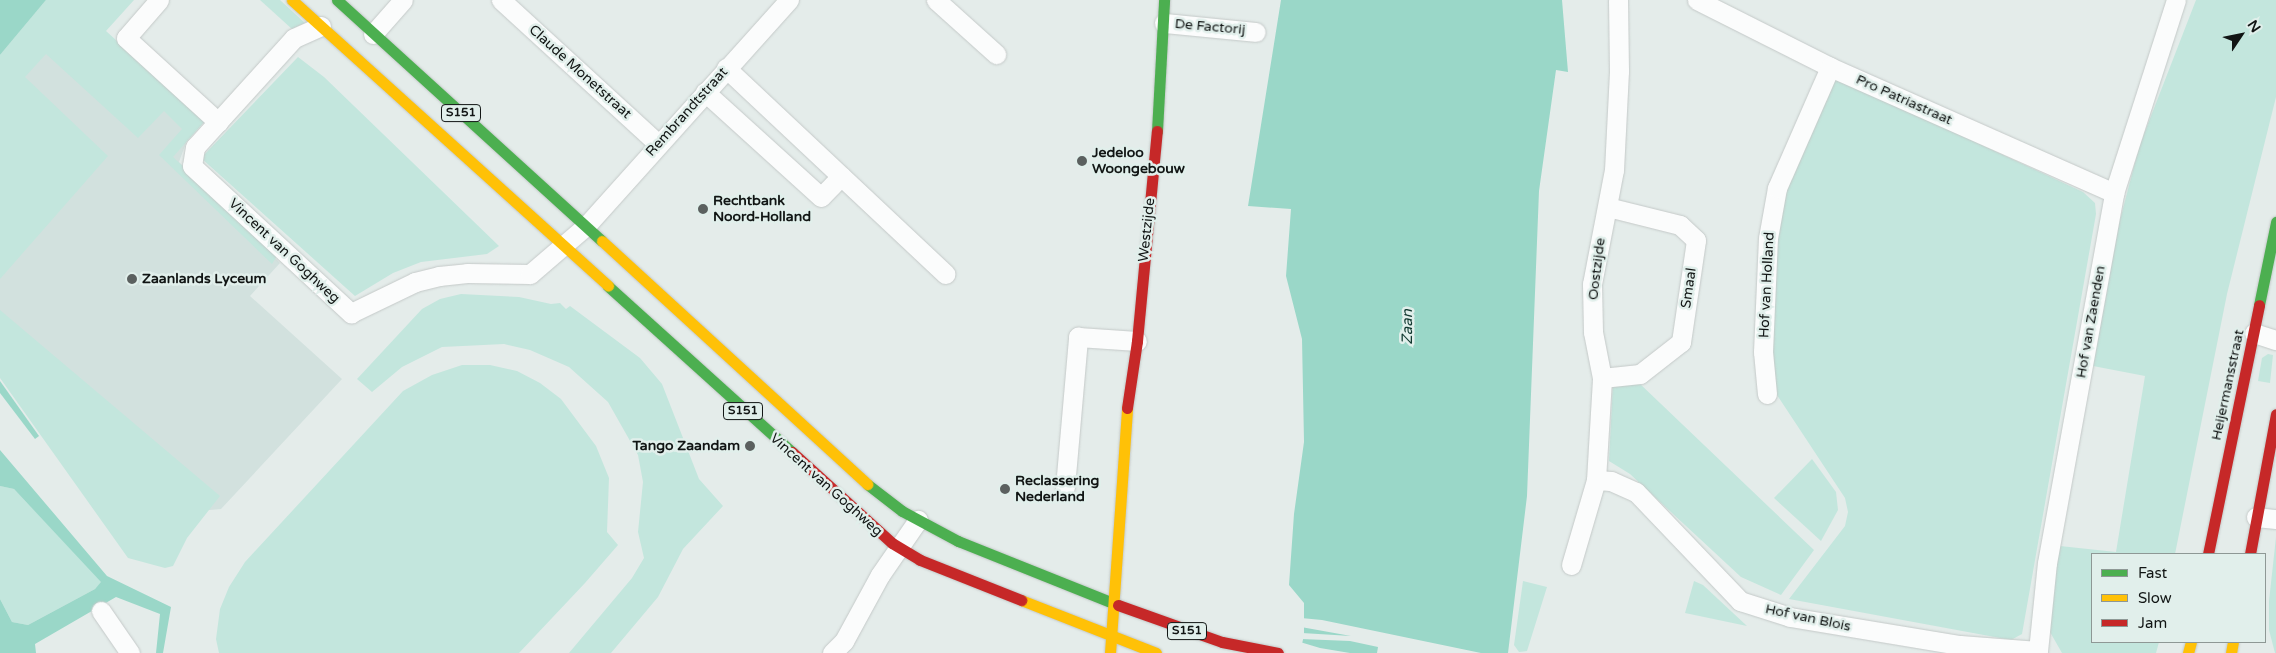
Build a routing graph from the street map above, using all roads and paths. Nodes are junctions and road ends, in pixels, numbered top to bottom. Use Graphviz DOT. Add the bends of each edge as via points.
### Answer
graph roads {
  1 [pos="159,0"];
  2 [pos="292,0"];
  3 [pos="337,0"];
  4 [pos="403,0"];
  5 [pos="501,0"];
  6 [pos="789,0"];
  7 [pos="936,0"];
  8 [pos="1164,0"];
  9 [pos="1618,0"];
  10 [pos="1697,0"];
  11 [pos="2176,0"];
  12 [pos="1164,23"];
  13 [pos="322,26"];
  14 [pos="1256,32"];
  15 [pos="373,34"];
  16 [pos="996,54"];
  17 [pos="1830,67"];
  18 [pos="726,68"];
  19 [pos="705,92"];
  20 [pos="218,122"];
  21 [pos="658,144"];
  22 [pos="841,176"];
  23 [pos="2114,193"];
  24 [pos="1608,207"];
  25 [pos="2276,222"];
  26 [pos="586,226"];
  27 [pos="562,246"];
  28 [pos="945,274"];
  29 [pos="2254,333"];
  30 [pos="2276,340"];
  31 [pos="1137,341"];
  32 [pos="1602,378"];
  33 [pos="1767,394"];
  34 [pos="2276,414"];
  35 [pos="1596,480"];
  36 [pos="1065,487"];
  37 [pos="2256,517"];
  38 [pos="2276,519"];
  39 [pos="918,520"];
  40 [pos="899,547"];
  41 [pos="2208,553"];
  42 [pos="2250,553"];
  43 [pos="1571,564"];
  44 [pos="1113,603"];
  45 [pos="101,610"];
  46 [pos="1111,635"];
  47 [pos="2038,651"];
  48 [pos="130,653"];
  49 [pos="832,653"];
  50 [pos="1110,653"];
  51 [pos="1156,653"];
  52 [pos="1278,653"];
  1 -- 20 [label="street" via="126,38"];
  2 -- 13 [label="main road, Vincent van Goghweg / S151"];
  3 -- 15 [label="main road, Vincent van Goghweg / S151"];
  4 -- 15 [label="street"];
  5 -- 21 [label="street, Claude Monetstraat"];
  6 -- 18 [label="street, Rembrandtstraat"];
  7 -- 16 [label="street"];
  8 -- 12 [label="main road, Westzijde"];
  9 -- 24 [label="street, Oostzijde" via="1619,71 1614,170"];
  10 -- 17 [label="street, Pro Patriastraat"];
  11 -- 23 [label="street, Hof van Zaenden"];
  12 -- 14 [label="street, De Factorij"];
  12 -- 31 [label="main road, Westzijde"];
  13 -- 20 [label="street, Vincent van Goghweg" via="294,38"];
  13 -- 27 [label="main road, Vincent van Goghweg / S151"];
  15 -- 26 [label="main road, Vincent van Goghweg / S151"];
  17 -- 23 [label="street, Pro Patriastraat"];
  17 -- 33 [label="street, Hof van Holland" via="1775,196 1768,238 1763,352"];
  18 -- 19 [label="street, Rembrandtstraat"];
  18 -- 22 [label="street"];
  19 -- 21 [label="street, Rembrandtstraat"];
  19 -- 22 [label="street" via="821,197"];
  20 -- 27 [label="street, Vincent van Goghweg" via="195,147 192,166 351,313 415,282 439,276 530,274"];
  21 -- 26 [label="street, Rembrandtstraat"];
  22 -- 28 [label="street"];
  23 -- 47 [label="street, Hof van Zaenden" via="2047,563"];
  24 -- 32 [label="street, Oostzijde" via="1592,284 1593,332"];
  24 -- 32 [label="street, Smaal" via="1680,225 1696,240 1681,342 1640,374"];
  25 -- 29 [label="main road, Heijermansstraat"];
  26 -- 27 [label="street, Vincent van Goghweg"];
  26 -- 39 [label="main road, Vincent van Goghweg / S151" via="871,487"];
  27 -- 40 [label="main road, Vincent van Goghweg / S151" via="848,506"];
  29 -- 30 [label="street"];
  29 -- 41 [label="main road, Heijermansstraat"];
  31 -- 36 [label="street" via="1078,337"];
  31 -- 44 [label="main road, Westzijde" via="1124,431"];
  32 -- 35 [label="street, Oostzijde"];
  34 -- 37 [label="main road"];
  35 -- 43 [label="street, Oostzijde"];
  35 -- 47 [label="street, Hof van Blois" via="1611,480 1636,492 1740,601 1790,617 1960,645"];
  37 -- 38 [label="street"];
  37 -- 42 [label="main road"];
  39 -- 40 [label="street"];
  39 -- 44 [label="main road, Vincent van Goghweg / S151" via="958,542"];
  40 -- 46 [label="main road, Vincent van Goghweg / S151" via="932,565"];
  40 -- 49 [label="street" via="844,641"];
  44 -- 46 [label="main road, Westzijde"];
  44 -- 52 [label="main road, S151" via="1203,636"];
  45 -- 48 [label="street"];
  46 -- 50 [label="main road, Westzijde"];
  46 -- 51 [label="main road, S151"];
}
